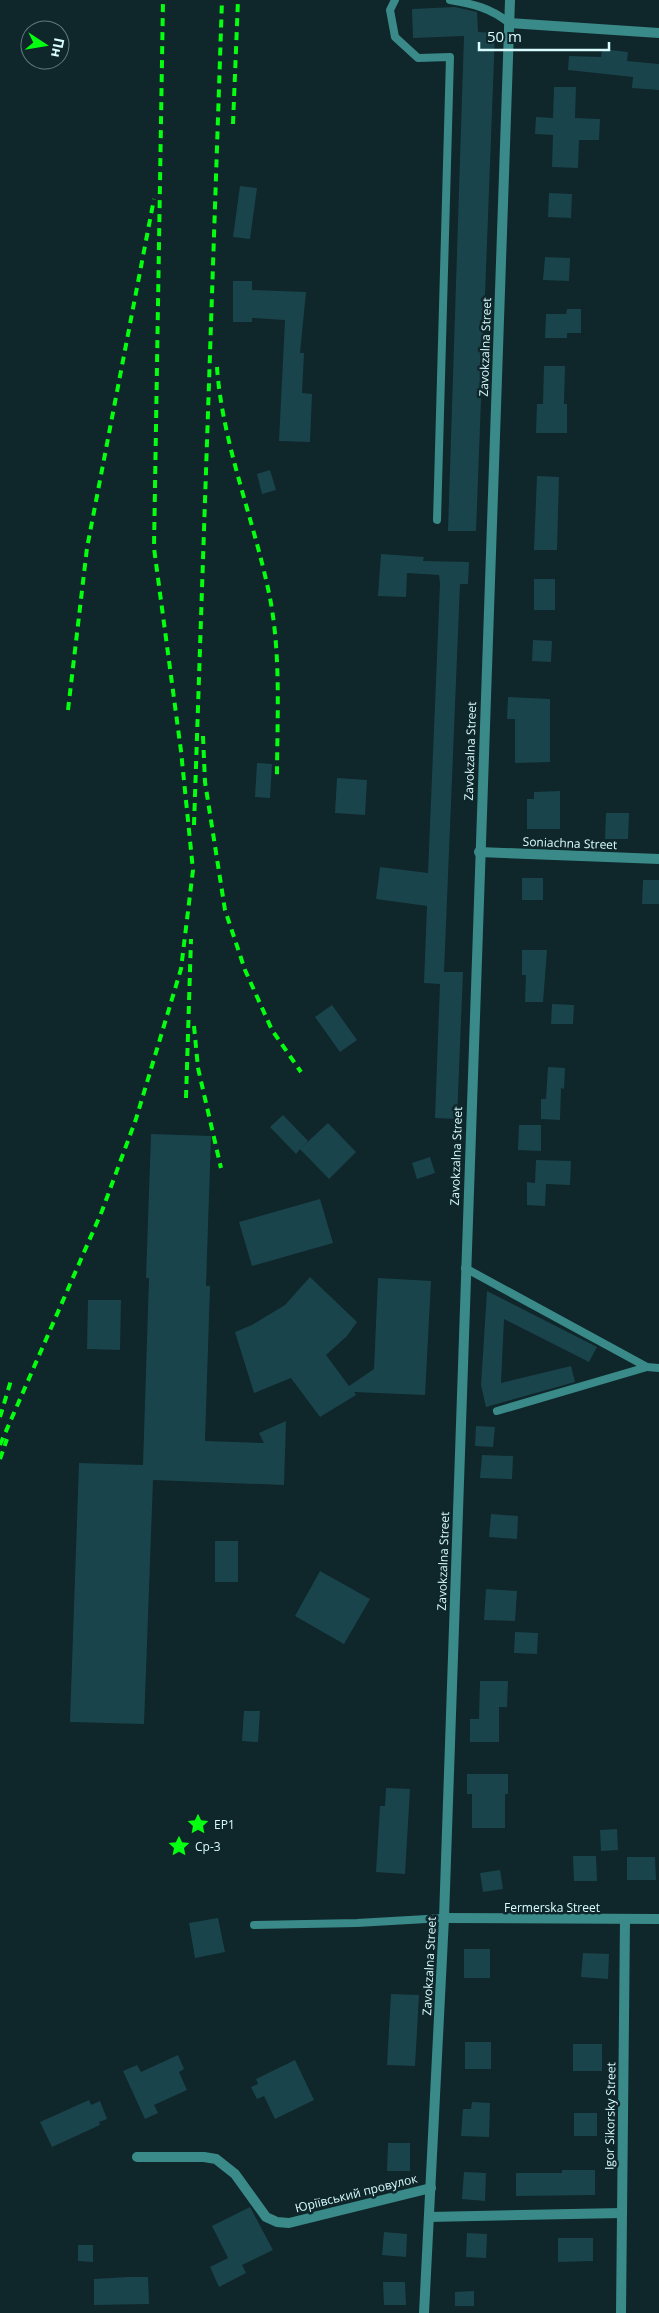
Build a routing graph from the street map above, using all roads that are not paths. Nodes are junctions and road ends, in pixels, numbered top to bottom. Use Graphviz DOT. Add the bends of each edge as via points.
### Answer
graph roads {
  1 [pos="395,0"];
  2 [pos="450,0"];
  3 [pos="510,0"];
  4 [pos="509,23"];
  5 [pos="659,33"];
  6 [pos="436,520"];
  7 [pos="479,852"];
  8 [pos="659,859"];
  9 [pos="465,1268"];
  10 [pos="647,1367"];
  11 [pos="659,1368"];
  12 [pos="497,1411"];
  13 [pos="444,1918"];
  14 [pos="625,1920"];
  15 [pos="659,1920"];
  16 [pos="254,1925"];
  17 [pos="137,2157"];
  18 [pos="430,2188"];
  19 [pos="622,2213"];
  20 [pos="429,2217"];
  21 [pos="424,2313"];
  22 [pos="621,2313"];
  1 -- 6 [label="lane" via="390,10 395,37 418,58 450,57"];
  2 -- 4 [label="lane" via="495,12"];
  3 -- 4 [label="street, Zavokzalna Street"];
  4 -- 5 [label="street"];
  4 -- 7 [label="street, Zavokzalna Street"];
  7 -- 8 [label="street, Soniachna Street"];
  7 -- 9 [label="street, Zavokzalna Street"];
  9 -- 10 [label="lane"];
  9 -- 13 [label="street, Zavokzalna Street"];
  10 -- 11 [label="lane"];
  10 -- 12 [label="lane"];
  13 -- 14 [label="street, Fermerska Street"];
  13 -- 16 [label="lane" via="357,1924"];
  13 -- 18 [label="street, Zavokzalna Street"];
  14 -- 15 [label="street, Fermerska Street"];
  14 -- 19 [label="street, Igor Sikorsky Street"];
  17 -- 18 [label="street, Юріївський провулок" via="204,2157 216,2160 235,2174 266,2218 277,2222 289,2223"];
  18 -- 20 [label="street, Zavokzalna Street"];
  19 -- 20 [label="street"];
  19 -- 22 [label="street, Igor Sikorsky Street"];
  20 -- 21 [label="street, Zavokzalna Street"];
}
